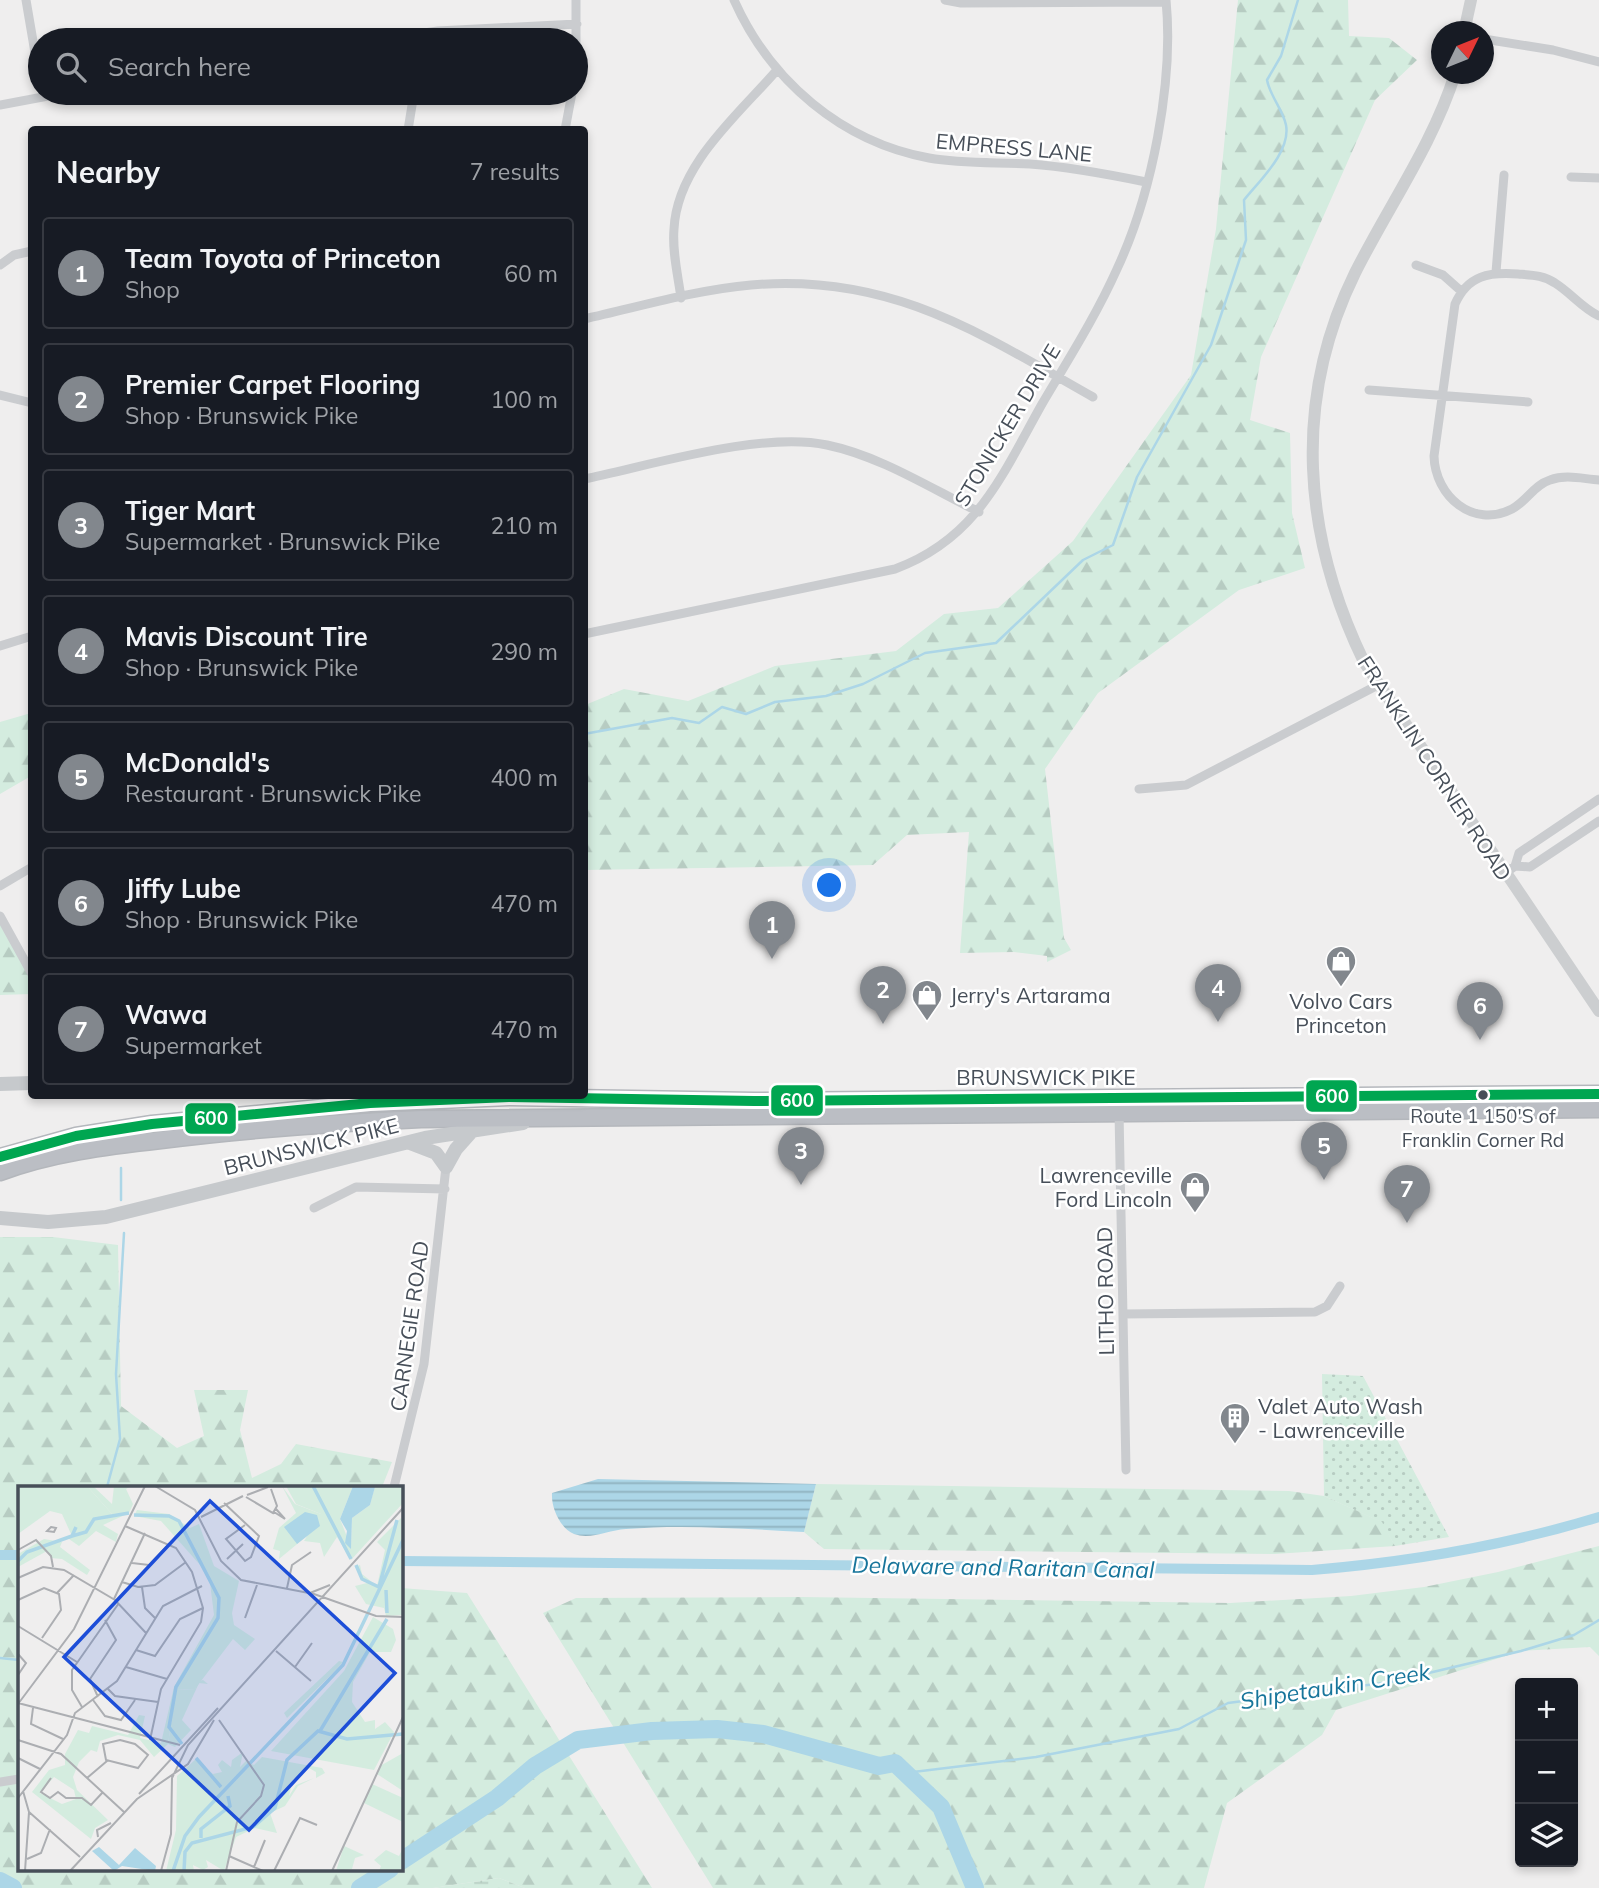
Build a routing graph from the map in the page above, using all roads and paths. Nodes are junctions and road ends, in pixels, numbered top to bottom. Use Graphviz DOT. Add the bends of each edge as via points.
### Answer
graph roads {
  1 [pos="26,0"];
  2 [pos="576,0"];
  3 [pos="734,0"];
  4 [pos="945,0"];
  5 [pos="1471,0"];
  6 [pos="1166,1"];
  7 [pos="1466,21"];
  8 [pos="577,24"];
  9 [pos="31,28"];
  10 [pos="526,28"];
  11 [pos="577,28"];
  12 [pos="1494,41"];
  13 [pos="1599,62"];
  14 [pos="777,70"];
  15 [pos="1451,84"];
  16 [pos="28,98"];
  17 [pos="0,105"];
  18 [pos="412,105"];
  19 [pos="570,105"];
  20 [pos="409,126"];
  21 [pos="566,126"];
  22 [pos="1504,174"];
  23 [pos="1571,177"];
  24 [pos="1599,178"];
  25 [pos="1146,182"];
  26 [pos="28,252"];
  27 [pos="0,265"];
  28 [pos="1416,265"];
  29 [pos="1496,272"];
  30 [pos="1461,291"];
  31 [pos="681,298"];
  32 [pos="1599,316"];
  33 [pos="588,318"];
  34 [pos="1058,377"];
  35 [pos="1369,390"];
  36 [pos="0,396"];
  37 [pos="1444,396"];
  38 [pos="1093,397"];
  39 [pos="28,401"];
  40 [pos="1528,402"];
  41 [pos="588,478"];
  42 [pos="1599,480"];
  43 [pos="979,512"];
  44 [pos="588,633"];
  45 [pos="28,637"];
  46 [pos="0,646"];
  47 [pos="1378,685"];
  48 [pos="1139,789"];
  49 [pos="1599,799"];
  50 [pos="1580,812"];
  51 [pos="1599,821"];
  52 [pos="1590,827"];
  53 [pos="1547,834"];
  54 [pos="1557,849"];
  55 [pos="1516,866"];
  56 [pos="28,869"];
  57 [pos="1504,874"];
  58 [pos="0,886"];
  59 [pos="0,916"];
  60 [pos="28,967"];
  61 [pos="1599,1011"];
  62 [pos="28,1083"];
  63 [pos="0,1084"];
  64 [pos="1599,1094"];
  65 [pos="588,1098"];
  66 [pos="445,1099"];
  67 [pos="1599,1109"];
  68 [pos="1119,1112"];
  69 [pos="573,1116"];
  70 [pos="472,1131"];
  71 [pos="410,1142"];
  72 [pos="0,1157"];
  73 [pos="446,1167"];
  74 [pos="0,1172"];
  75 [pos="446,1189"];
  76 [pos="314,1209"];
  77 [pos="0,1218"];
  78 [pos="1340,1286"];
  79 [pos="1123,1314"];
  80 [pos="1126,1470"];
  81 [pos="394,1486"];
  82 [pos="18,1779"];
  83 [pos="0,1782"];
  1 -- 9 [label="street"];
  2 -- 8 [label="street"];
  3 -- 14 [label="street, EMPRESS LANE"];
  4 -- 6 [label="street"];
  5 -- 7 [label="main road"];
  6 -- 25 [label="street, STONICKER DRIVE" via="1166,84"];
  8 -- 10 [label="street"];
  8 -- 11 [label="street"];
  12 -- 13 [label="street"];
  14 -- 25 [label="street, EMPRESS LANE" via="834,120 905,153 951,161 1082,169"];
  14 -- 31 [label="street" via="699,161 682,192 673,244"];
  15 -- 47 [label="main road, FRANKLIN CORNER ROAD" via="1349,285 1316,398 1312,467 1321,545 1348,629"];
  16 -- 17 [label="street"];
  18 -- 20 [label="street"];
  19 -- 21 [label="street"];
  22 -- 29 [label="street"];
  23 -- 24 [label="street"];
  25 -- 34 [label="street, STONICKER DRIVE" via="1118,269"];
  26 -- 27 [label="street"];
  28 -- 30 [label="street" via="1443,275"];
  29 -- 30 [label="street" via="1478,277"];
  29 -- 32 [label="street" via="1548,279"];
  30 -- 37 [label="street" via="1455,304"];
  31 -- 33 [label="street"];
  31 -- 34 [label="street" via="785,284 873,293 957,321"];
  34 -- 38 [label="street"];
  34 -- 43 [label="street, STONICKER DRIVE"];
  35 -- 37 [label="street"];
  36 -- 39 [label="street"];
  37 -- 40 [label="street"];
  37 -- 42 [label="street" via="1435,467 1443,490 1467,510 1489,515 1510,510 1554,478"];
  41 -- 43 [label="street" via="762,442 805,441 867,457"];
  43 -- 44 [label="street, STONICKER DRIVE" via="942,546 895,569"];
  45 -- 46 [label="street"];
  47 -- 48 [label="street" via="1186,785"];
  47 -- 57 [label="main road, FRANKLIN CORNER ROAD"];
  49 -- 50 [label="street"];
  50 -- 52 [label="street"];
  50 -- 53 [label="street"];
  51 -- 52 [label="street"];
  52 -- 54 [label="street"];
  53 -- 54 [label="street"];
  53 -- 55 [label="street" via="1519,853"];
  54 -- 55 [label="street" via="1530,867"];
  55 -- 57 [label="street"];
  56 -- 58 [label="street"];
  57 -- 61 [label="main road, FRANKLIN CORNER ROAD"];
  59 -- 60 [label="street"];
  62 -- 63 [label="main road"];
  64 -- 65 [label="highway, BRUNSWICK PIKE" via="754,1101"];
  66 -- 72 [label="highway, BRUNSWICK PIKE" via="152,1124 76,1136"];
  67 -- 68 [label="highway, BRUNSWICK PIKE"];
  68 -- 69 [label="highway, BRUNSWICK PIKE"];
  68 -- 79 [label="street, LITHO ROAD"];
  69 -- 70 [label="main road, BRUNSWICK PIKE"];
  69 -- 74 [label="highway" via="281,1125 78,1151"];
  70 -- 71 [label="main road, BRUNSWICK PIKE"];
  70 -- 73 [label="main road"];
  71 -- 73 [label="main road" via="436,1153"];
  71 -- 77 [label="main road, BRUNSWICK PIKE" via="106,1217 48,1222"];
  73 -- 75 [label="street, CARNEGIE ROAD"];
  75 -- 76 [label="street" via="356,1187"];
  75 -- 81 [label="street, CARNEGIE ROAD" via="424,1364"];
  78 -- 79 [label="street" via="1327,1306 1315,1312"];
  79 -- 80 [label="street, LITHO ROAD"];
  82 -- 83 [label="street"];
}
